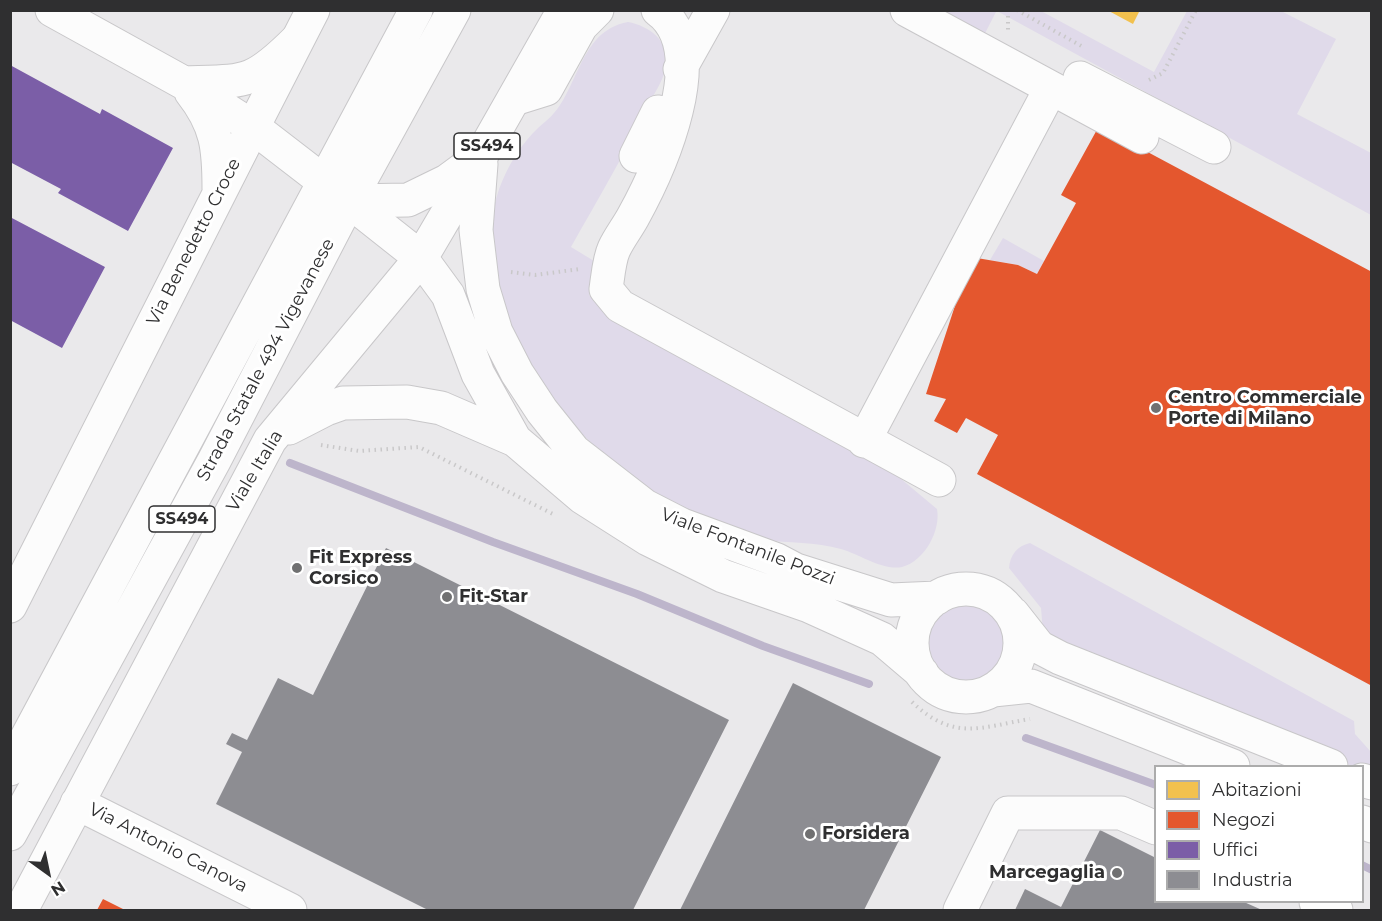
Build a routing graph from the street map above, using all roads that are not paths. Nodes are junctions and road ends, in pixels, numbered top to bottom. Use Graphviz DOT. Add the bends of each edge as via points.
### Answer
graph roads {
  1 [pos="52,10"];
  2 [pos="416,10"];
  3 [pos="453,10"];
  4 [pos="564,10"];
  5 [pos="597,10"];
  6 [pos="658,10"];
  7 [pos="713,10"];
  8 [pos="907,10"];
  9 [pos="306,24"];
  10 [pos="1000,44"];
  11 [pos="681,68"];
  12 [pos="184,83"];
  13 [pos="1051,88"];
  14 [pos="514,99"];
  15 [pos="253,127"];
  16 [pos="1142,137"];
  17 [pos="1214,147"];
  18 [pos="481,156"];
  19 [pos="636,156"];
  20 [pos="323,181"];
  21 [pos="219,193"];
  22 [pos="349,201"];
  23 [pos="421,258"];
  24 [pos="270,440"];
  25 [pos="515,440"];
  26 [pos="864,441"];
  27 [pos="939,480"];
  28 [pos="937,598"];
  29 [pos="10,606"];
  30 [pos="1012,614"];
  31 [pos="921,673"];
  32 [pos="993,690"];
  33 [pos="1230,765"];
  34 [pos="1328,765"];
  35 [pos="10,769"];
  36 [pos="77,803"];
  37 [pos="1154,828"];
  38 [pos="10,834"];
  39 [pos="1318,903"];
  40 [pos="21,910"];
  41 [pos="290,910"];
  42 [pos="960,910"];
  43 [pos="1336,910"];
  1 -- 12 [label="street"];
  2 -- 20 [label="street, SS494"];
  3 -- 22 [label="street, SS494"];
  4 -- 14 [label="street, SS494"];
  5 -- 14 [label="street" via="581,26 546,89"];
  6 -- 11 [label="street" via="681,39"];
  7 -- 11 [label="street"];
  8 -- 10 [label="street"];
  9 -- 12 [label="street" via="272,65 246,80"];
  9 -- 15 [label="street, Via Benedetto Croce"];
  10 -- 13 [label="street"];
  10 -- 17 [label="street" via="1035,56"];
  11 -- 19 [label="street"];
  11 -- 26 [label="street" via="672,125 643,198 613,250 606,289 620,306"];
  12 -- 15 [label="street"];
  12 -- 21 [label="street" via="205,109 213,129"];
  13 -- 16 [label="street"];
  13 -- 26 [label="street"];
  14 -- 18 [label="street, SS494"];
  15 -- 20 [label="street"];
  15 -- 21 [label="street, Via Benedetto Croce"];
  18 -- 22 [label="street, SS494" via="447,182 408,200"];
  18 -- 23 [label="street, Viale Italia"];
  18 -- 28 [label="street, Viale Fontanile Pozzi" via="476,230 483,289 496,332 536,402 574,451 645,506 682,525 796,570 891,600"];
  20 -- 22 [label="street"];
  20 -- 35 [label="street, Strada Statale 494 Vigevanese / SS494"];
  21 -- 29 [label="street, Via Benedetto Croce"];
  22 -- 23 [label="street"];
  22 -- 38 [label="street, Strada Statale 494 Vigevanese / SS494" via="214,461"];
  23 -- 24 [label="street, Viale Italia"];
  23 -- 25 [label="street" via="448,295 478,374"];
  24 -- 25 [label="street" via="326,409 370,401 441,408"];
  24 -- 36 [label="street, Viale Italia"];
  25 -- 31 [label="street, Viale Fontanile Pozzi" via="582,497 648,539 723,576 809,606 882,639"];
  26 -- 27 [label="street"];
  28 -- 30 [label="street, Viale Fontanile Pozzi" via="952,591 978,590 1001,601"];
  28 -- 31 [label="street" via="915,624 913,649"];
  30 -- 32 [label="street" via="1019,630 1017,664"];
  30 -- 34 [label="street, Viale Fontanile Pozzi" via="1039,647 1060,658"];
  31 -- 32 [label="street, Viale Fontanile Pozzi" via="946,693 970,696"];
  32 -- 33 [label="street, Viale Fontanile Pozzi" via="1031,686"];
  36 -- 40 [label="street, Viale Italia"];
  36 -- 41 [label="street, Via Antonio Canova"];
  37 -- 42 [label="street" via="1121,813 1008,813"];
  39 -- 43 [label="street"];
}
